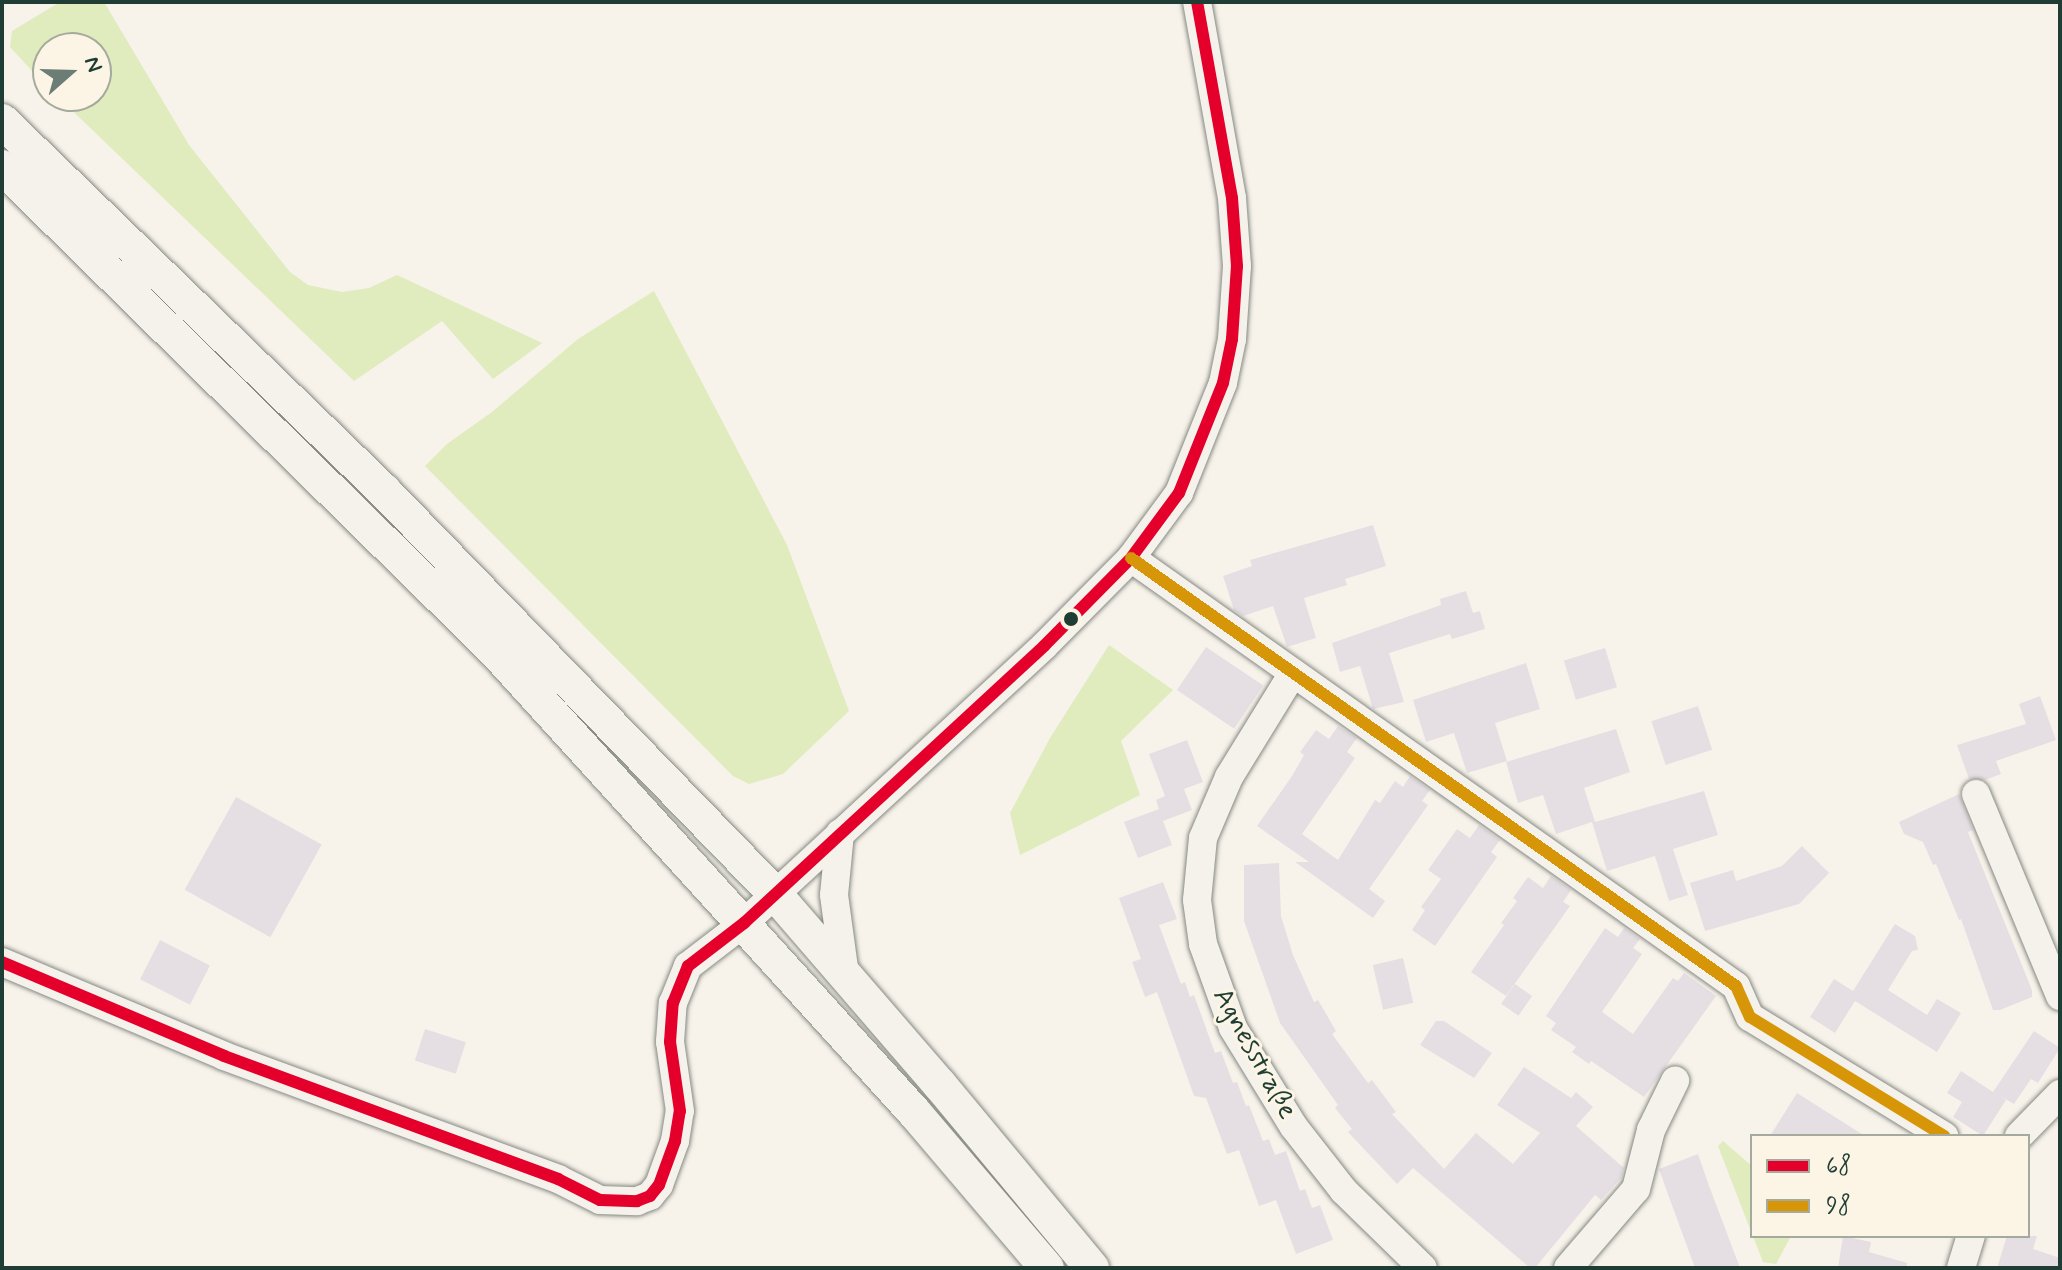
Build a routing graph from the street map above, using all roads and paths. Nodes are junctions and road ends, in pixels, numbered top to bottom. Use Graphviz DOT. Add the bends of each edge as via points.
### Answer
graph roads {
  1 [pos="1197,2"];
  2 [pos="2,121"];
  3 [pos="2,167"];
  4 [pos="1131,558"];
  5 [pos="1293,673"];
  6 [pos="1976,794"];
  7 [pos="840,833"];
  8 [pos="775,894"];
  9 [pos="744,923"];
  10 [pos="2,962"];
  11 [pos="845,975"];
  12 [pos="2060,996"];
  13 [pos="1675,1081"];
  14 [pos="2060,1094"];
  15 [pos="1941,1134"];
  16 [pos="2021,1134"];
  17 [pos="1970,1238"];
  18 [pos="1047,1268"];
  19 [pos="1092,1268"];
  20 [pos="1423,1268"];
  21 [pos="1568,1268"];
  22 [pos="1961,1268"];
  1 -- 4 [label="street" via="1232,198 1237,266 1232,339 1211,421 1179,493"];
  2 -- 8 [label="main road" via="384,491"];
  3 -- 9 [label="main road" via="495,651"];
  4 -- 5 [label="street"];
  4 -- 7 [label="street"];
  5 -- 15 [label="street" via="1736,986 1750,1017"];
  5 -- 20 [label="street, Agnesstraße" via="1229,777 1203,838 1197,900 1203,944 1233,1028 1294,1127 1344,1191"];
  6 -- 12 [label="street"];
  7 -- 8 [label="street"];
  7 -- 11 [label="street" via="834,895"];
  8 -- 9 [label="street"];
  8 -- 11 [label="main road"];
  9 -- 10 [label="street" via="688,966 676,990 670,1042 680,1111 675,1141 659,1185 637,1201 600,1200 558,1179 224,1056"];
  9 -- 18 [label="main road"];
  11 -- 19 [label="main road"];
  13 -- 21 [label="street" via="1651,1130 1636,1189"];
  14 -- 16 [label="street"];
  17 -- 22 [label="street"];
}
